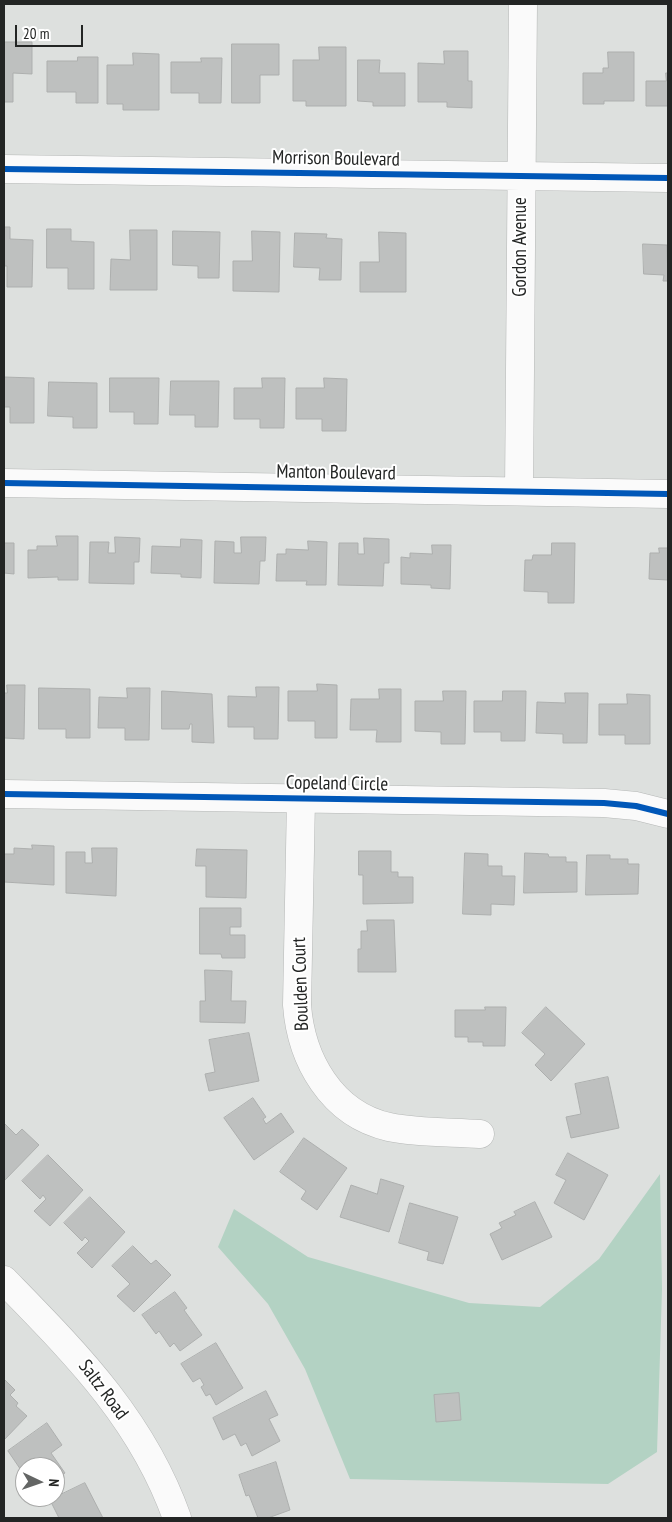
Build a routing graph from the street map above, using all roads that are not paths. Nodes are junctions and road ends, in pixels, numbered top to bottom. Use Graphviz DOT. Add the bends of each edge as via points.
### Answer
graph roads {
  1 [pos="524,4"];
  2 [pos="4,169"];
  3 [pos="521,176"];
  4 [pos="668,178"];
  5 [pos="4,483"];
  6 [pos="519,491"];
  7 [pos="668,494"];
  8 [pos="4,794"];
  9 [pos="301,798"];
  10 [pos="668,814"];
  11 [pos="480,1134"];
  12 [pos="4,1280"];
  13 [pos="176,1518"];
  1 -- 3 [label="street, Gordon Avenue"];
  2 -- 3 [label="street, Morrison Boulevard"];
  3 -- 4 [label="street, Morrison Boulevard"];
  3 -- 6 [label="street, Gordon Avenue"];
  5 -- 6 [label="street, Manton Boulevard"];
  6 -- 7 [label="street, Manton Boulevard"];
  8 -- 9 [label="street, Copeland Circle"];
  9 -- 10 [label="street, Copeland Circle" via="604,803"];
  9 -- 11 [label="street, Boulden Court" via="297,1005 298,1025 310,1063 343,1104 373,1121 390,1127"];
  12 -- 13 [label="street, Saltz Road" via="69,1347 120,1410 152,1462"];
}
